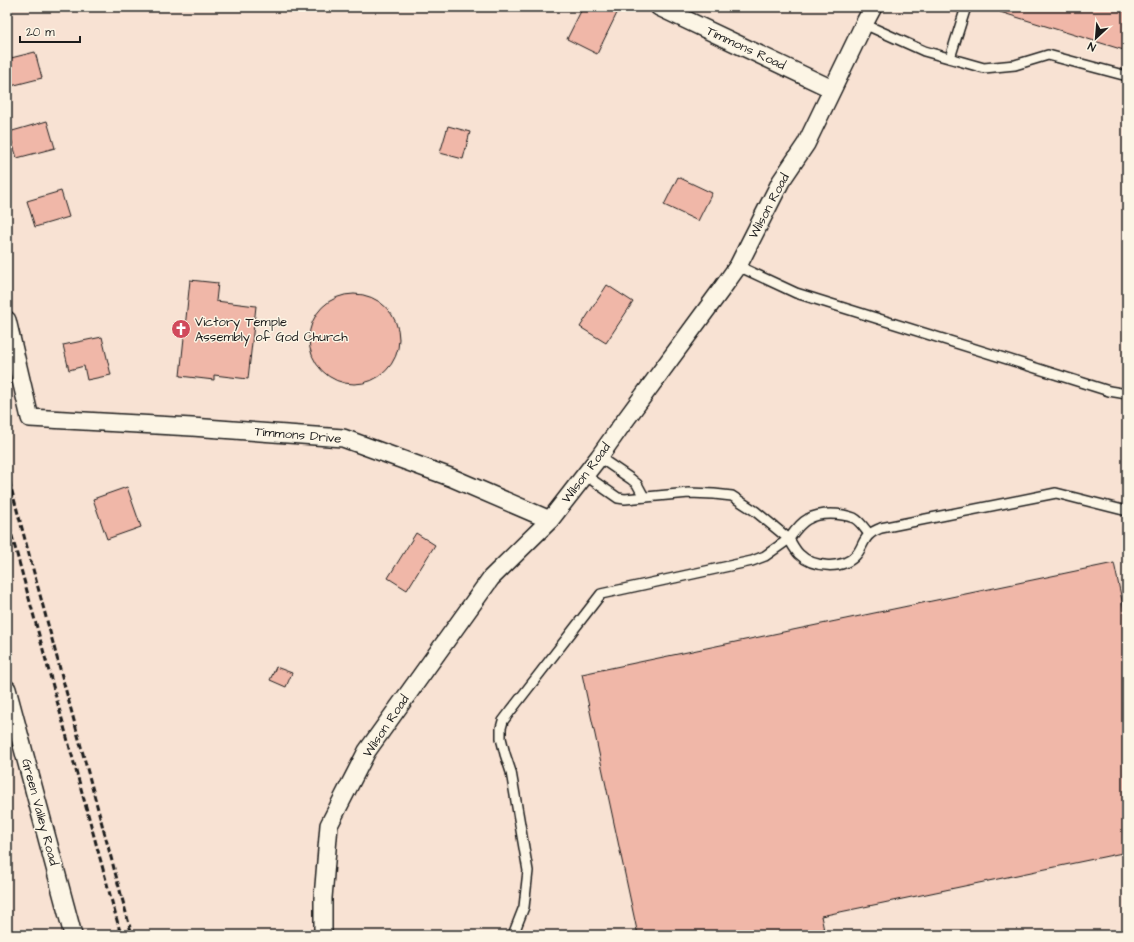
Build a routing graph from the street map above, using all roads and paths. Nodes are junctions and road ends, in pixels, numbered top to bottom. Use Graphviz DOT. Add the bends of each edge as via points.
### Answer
graph roads {
  1 [pos="659,7"];
  2 [pos="873,7"];
  3 [pos="966,7"];
  4 [pos="864,24"];
  5 [pos="950,58"];
  6 [pos="1127,76"];
  7 [pos="832,89"];
  8 [pos="738,266"];
  9 [pos="7,320"];
  10 [pos="1127,394"];
  11 [pos="599,457"];
  12 [pos="585,475"];
  13 [pos="644,497"];
  14 [pos="1127,511"];
  15 [pos="550,520"];
  16 [pos="869,534"];
  17 [pos="789,539"];
  18 [pos="7,689"];
  19 [pos="73,935"];
  20 [pos="323,935"];
  21 [pos="513,935"];
  1 -- 7 [label="street, Timmons Road"];
  2 -- 4 [label="street, Wilson Road"];
  3 -- 5 [label="lane"];
  4 -- 5 [label="lane" via="924,51"];
  4 -- 7 [label="street, Wilson Road"];
  5 -- 6 [label="lane" via="984,68 1015,65 1048,55"];
  7 -- 8 [label="street, Wilson Road" via="806,144 781,181"];
  8 -- 10 [label="lane" via="796,293 1109,391"];
  8 -- 11 [label="street, Wilson Road"];
  9 -- 15 [label="street, Timmons Drive" via="30,418 343,438 450,477"];
  11 -- 12 [label="street, Wilson Road"];
  11 -- 13 [label="lane" via="637,484"];
  12 -- 13 [label="lane" via="618,498"];
  12 -- 15 [label="street, Wilson Road"];
  13 -- 17 [label="lane" via="689,493 732,496"];
  14 -- 16 [label="lane" via="1056,493 881,528"];
  15 -- 20 [label="street, Wilson Road" via="491,578 367,751 329,826 323,898"];
  16 -- 17 [label="lane" via="854,518 823,514 807,519"];
  16 -- 17 [label="lane" via="857,554 849,561 835,565 809,561 799,554"];
  17 -- 21 [label="lane" via="765,556 752,561 601,594 506,717 501,728 501,738 511,772 528,871 524,907"];
  18 -- 19 [label="street, Green Valley Road"];
}
